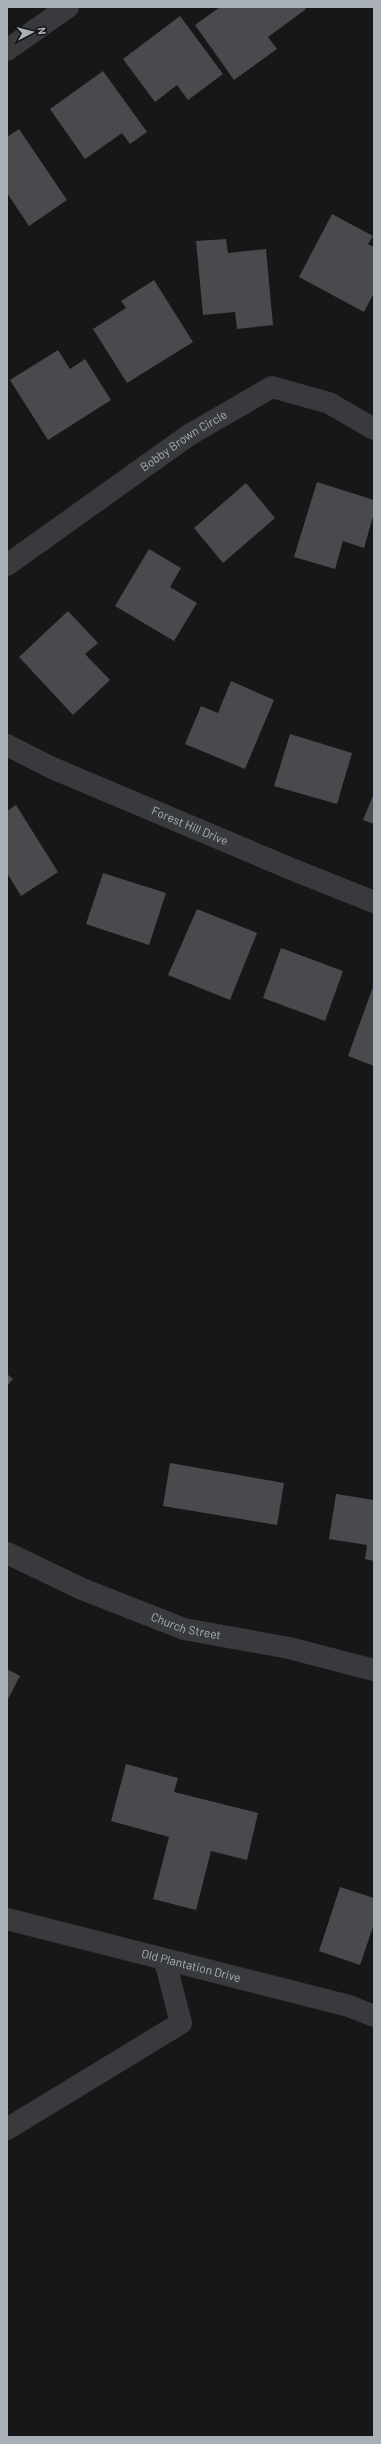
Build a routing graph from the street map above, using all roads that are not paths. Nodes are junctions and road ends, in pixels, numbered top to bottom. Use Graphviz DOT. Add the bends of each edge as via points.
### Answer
graph roads {
  1 [pos="68,7"];
  2 [pos="7,50"];
  3 [pos="374,429"];
  4 [pos="7,565"];
  5 [pos="7,745"];
  6 [pos="374,902"];
  7 [pos="7,1553"];
  8 [pos="374,1670"];
  9 [pos="7,1919"];
  10 [pos="165,1961"];
  11 [pos="374,2016"];
  12 [pos="7,2129"];
  1 -- 2 [label="street"];
  3 -- 4 [label="street, Bobby Brown Circle" via="329,403 272,386 188,435"];
  5 -- 6 [label="street, Forest Hill Drive" via="57,770"];
  7 -- 8 [label="street, Church Street" via="82,1589 184,1629 289,1648"];
  9 -- 10 [label="street, Old Plantation Drive"];
  10 -- 11 [label="street, Old Plantation Drive" via="349,2006"];
  10 -- 12 [label="street" via="181,2023"];
}
